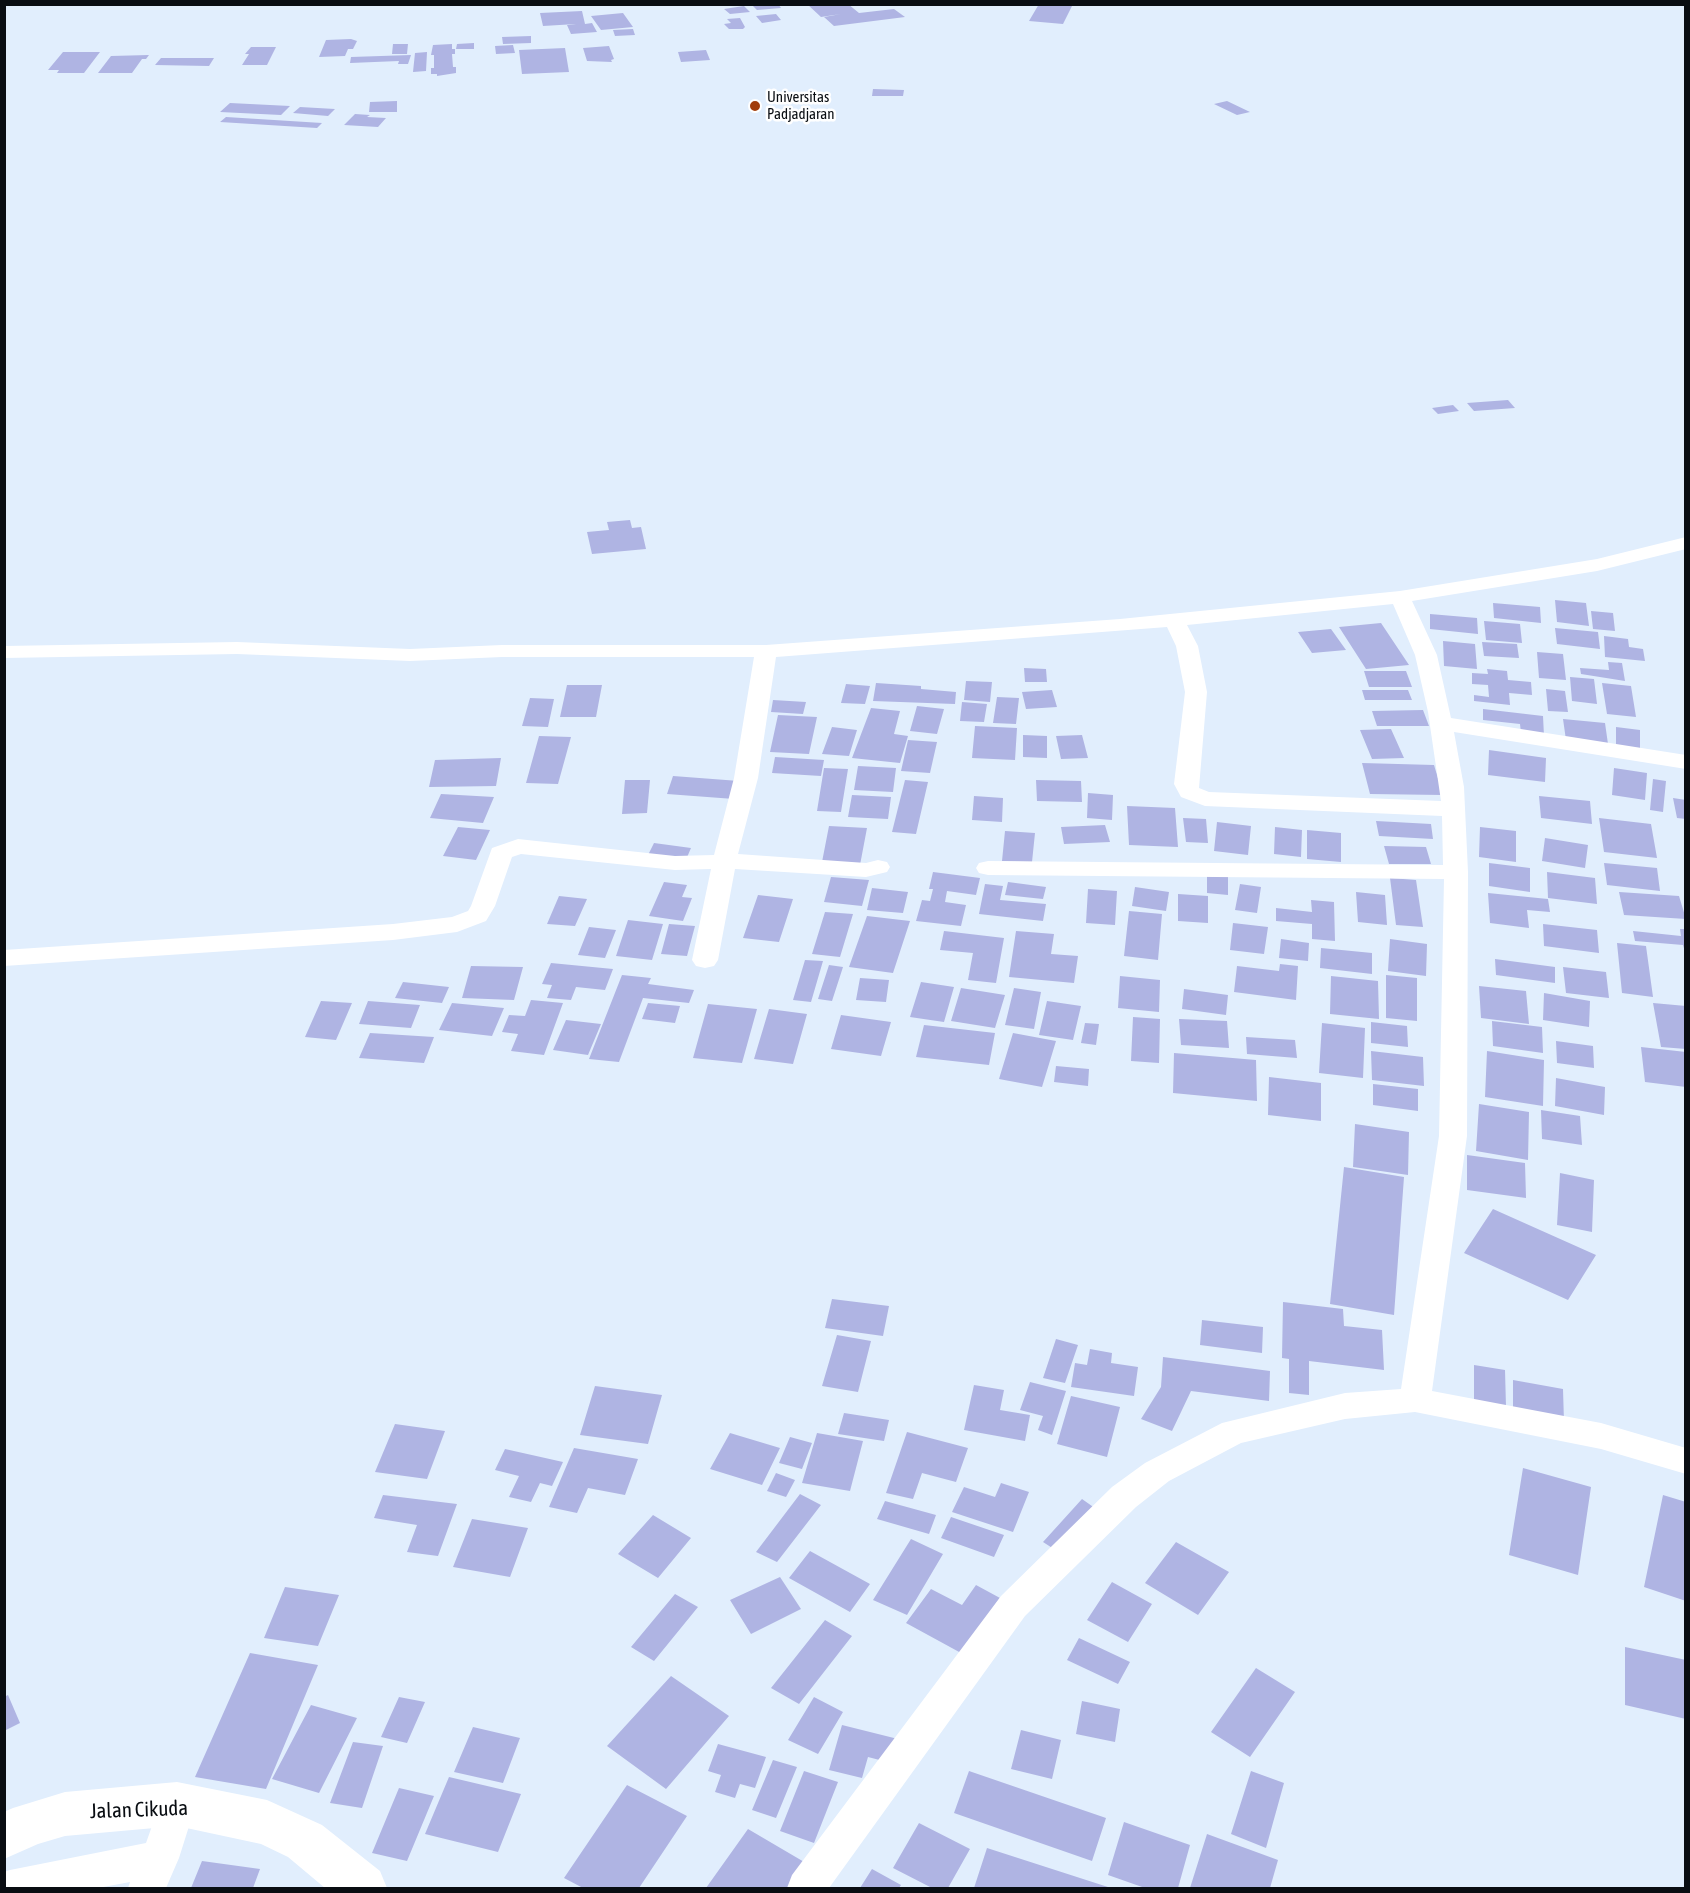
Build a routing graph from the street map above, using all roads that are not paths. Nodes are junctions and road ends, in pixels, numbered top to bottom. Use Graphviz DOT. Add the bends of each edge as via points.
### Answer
graph roads {
  1 [pos="1686,543"];
  2 [pos="1400,597"];
  3 [pos="1174,620"];
  4 [pos="766,651"];
  5 [pos="4,652"];
  6 [pos="1440,723"];
  7 [pos="1686,762"];
  8 [pos="1453,809"];
  9 [pos="724,863"];
  10 [pos="878,867"];
  11 [pos="988,868"];
  12 [pos="1456,872"];
  13 [pos="4,958"];
  14 [pos="705,960"];
  15 [pos="1415,1400"];
  16 [pos="1686,1461"];
  17 [pos="177,1804"];
  18 [pos="4,1836"];
  19 [pos="154,1873"];
  20 [pos="10,1888"];
  21 [pos="362,1888"];
  22 [pos="806,1888"];
  1 -- 2 [label="street" via="1597,565"];
  2 -- 3 [label="street"];
  2 -- 6 [label="street" via="1426,655"];
  3 -- 4 [label="street"];
  3 -- 8 [label="street" via="1187,646 1196,692 1186,784 1189,792 1206,799"];
  4 -- 5 [label="street" via="410,655 237,648"];
  4 -- 9 [label="street" via="746,778"];
  6 -- 7 [label="street"];
  6 -- 8 [label="street"];
  8 -- 12 [label="street"];
  9 -- 10 [label="street" via="753,861 866,870"];
  9 -- 13 [label="street" via="675,863 519,846 501,853 477,916 457,924 393,932"];
  9 -- 14 [label="street"];
  11 -- 12 [label="street"];
  12 -- 15 [label="street" via="1453,1136"];
  15 -- 16 [label="street" via="1601,1436"];
  15 -- 22 [label="street" via="1345,1406 1233,1432 1157,1472 1124,1497 1013,1606"];
  17 -- 18 [label="street, Jalan Cikuda" via="66,1814"];
  17 -- 19 [label="street"];
  17 -- 21 [label="street, Jalan Cikuda" via="267,1823 305,1841"];
  19 -- 20 [label="street"];
}
